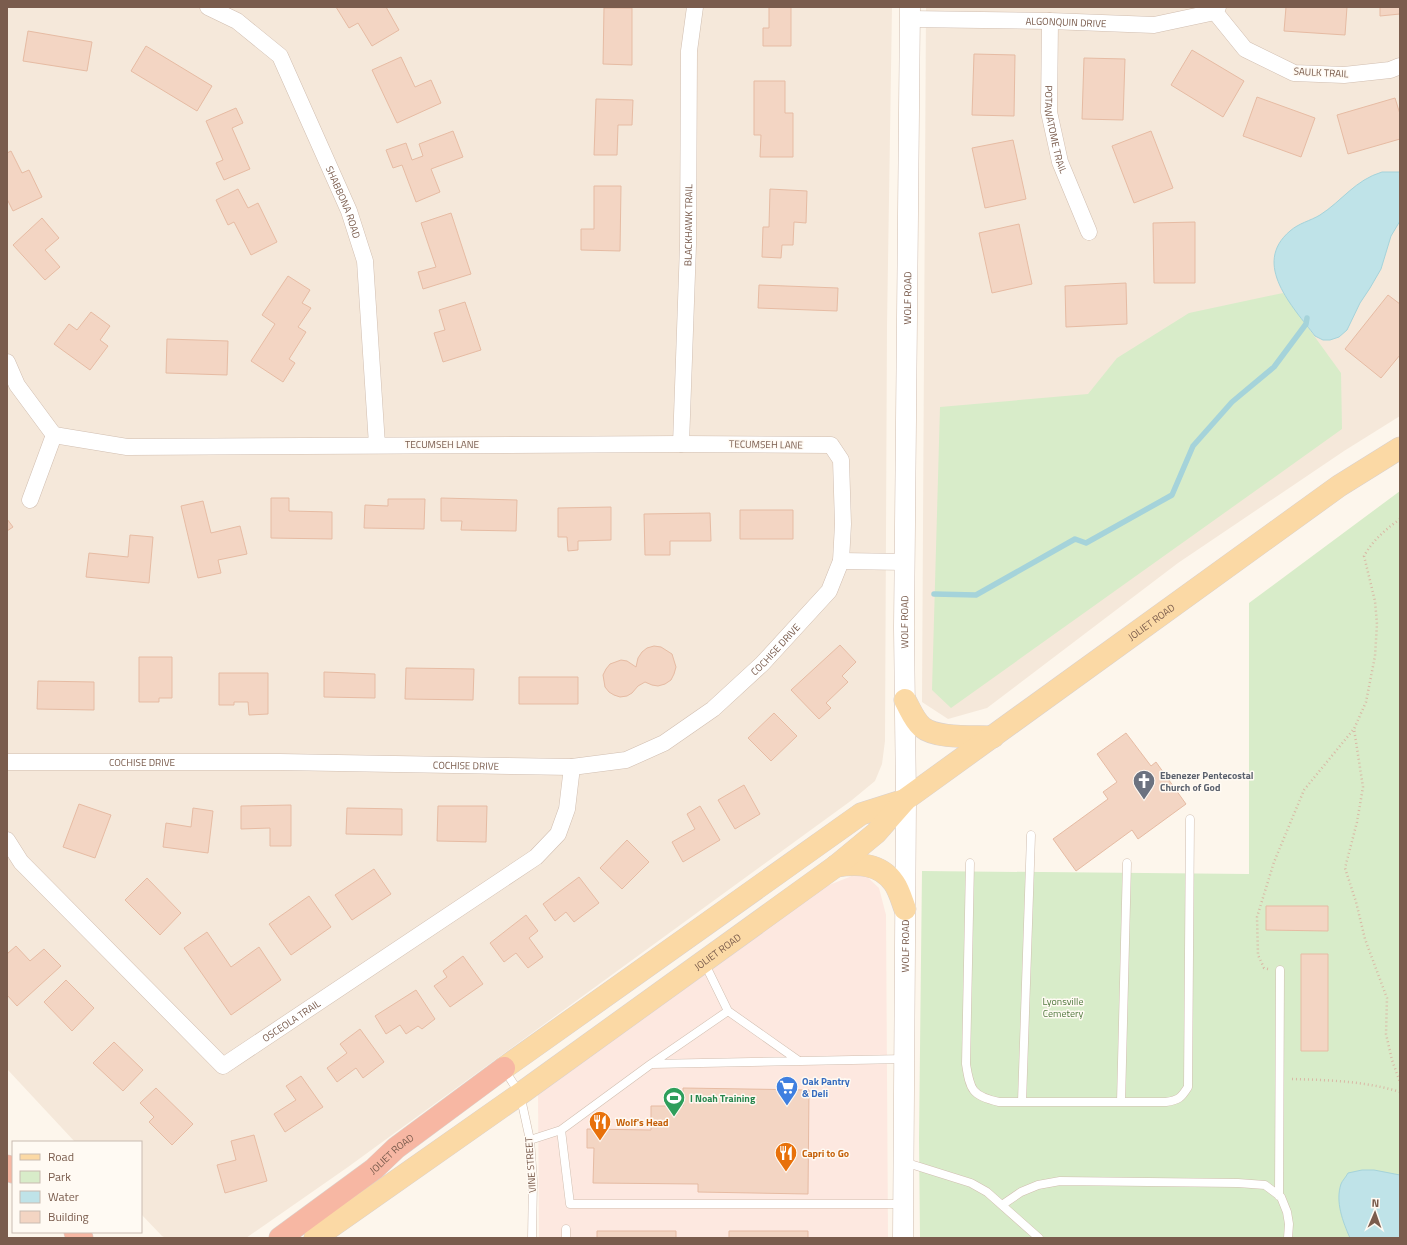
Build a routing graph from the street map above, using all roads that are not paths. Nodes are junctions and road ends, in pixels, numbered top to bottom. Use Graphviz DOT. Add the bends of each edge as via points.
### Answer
graph roads {
  1 [pos="208,7"];
  2 [pos="695,7"];
  3 [pos="1216,10"];
  4 [pos="910,13"];
  5 [pos="1050,21"];
  6 [pos="1400,66"];
  7 [pos="1088,232"];
  8 [pos="7,362"];
  9 [pos="54,436"];
  10 [pos="681,444"];
  11 [pos="377,445"];
  12 [pos="831,445"];
  13 [pos="1400,448"];
  14 [pos="30,500"];
  15 [pos="841,561"];
  16 [pos="904,562"];
  17 [pos="905,700"];
  18 [pos="993,737"];
  19 [pos="7,762"];
  20 [pos="572,767"];
  21 [pos="906,799"];
  22 [pos="1190,820"];
  23 [pos="1031,835"];
  24 [pos="7,840"];
  25 [pos="1127,863"];
  26 [pos="970,864"];
  27 [pos="836,866"];
  28 [pos="905,909"];
  29 [pos="704,961"];
  30 [pos="1280,970"];
  31 [pos="728,1011"];
  32 [pos="904,1059"];
  33 [pos="799,1061"];
  34 [pos="651,1064"];
  35 [pos="504,1068"];
  36 [pos="520,1094"];
  37 [pos="1022,1102"];
  38 [pos="1121,1102"];
  39 [pos="561,1130"];
  40 [pos="530,1140"];
  41 [pos="396,1148"];
  42 [pos="903,1162"];
  43 [pos="1279,1196"];
  44 [pos="903,1204"];
  45 [pos="1002,1205"];
  46 [pos="566,1229"];
  47 [pos="264,1238"];
  48 [pos="280,1238"];
  49 [pos="315,1238"];
  50 [pos="532,1238"];
  51 [pos="566,1238"];
  52 [pos="903,1238"];
  53 [pos="1039,1238"];
  54 [pos="1288,1238"];
  1 -- 11 [label="street, SHABBONA ROAD" via="237,21 280,56 349,211 365,261"];
  2 -- 10 [label="street, BLACKHAWK TRAIL" via="689,51 688,244"];
  3 -- 5 [label="street, ALGONQUIN DRIVE" via="1154,25"];
  3 -- 6 [label="street, SAULK TRAIL" via="1246,48 1294,72 1344,75 1390,70"];
  4 -- 5 [label="street, ALGONQUIN DRIVE"];
  4 -- 16 [label="street, WOLF ROAD"];
  5 -- 7 [label="street, POTAWATOME TRAIL" via="1049,112 1060,162"];
  8 -- 9 [label="street" via="17,385"];
  9 -- 11 [label="street, TECUMSEH LANE" via="127,447"];
  9 -- 14 [label="street"];
  10 -- 11 [label="street, TECUMSEH LANE"];
  10 -- 12 [label="street, TECUMSEH LANE"];
  12 -- 15 [label="street, COCHISE DRIVE" via="841,460"];
  13 -- 18 [label="main road, JOLIET ROAD" via="1339,486"];
  15 -- 16 [label="street"];
  15 -- 20 [label="street, COCHISE DRIVE" via="829,591 762,664 713,710 664,743 626,760"];
  16 -- 17 [label="street, WOLF ROAD"];
  17 -- 18 [label="main road" via="922,727 937,734"];
  17 -- 21 [label="street, WOLF ROAD"];
  18 -- 21 [label="main road, JOLIET ROAD"];
  19 -- 20 [label="street, COCHISE DRIVE" via="280,762"];
  20 -- 24 [label="street, OSCEOLA TRAIL" via="567,809 558,834 536,857 223,1066 21,862"];
  21 -- 27 [label="main road, JOLIET ROAD" via="876,833"];
  21 -- 28 [label="street, WOLF ROAD"];
  21 -- 35 [label="main road, JOLIET ROAD" via="861,814"];
  22 -- 38 [label="lane" via="1188,1086 1183,1096 1176,1101"];
  23 -- 37 [label="lane"];
  25 -- 38 [label="lane"];
  26 -- 37 [label="lane" via="966,1064 968,1078 970,1087 985,1099"];
  27 -- 28 [label="main road" via="864,864 881,871 894,883"];
  27 -- 29 [label="main road, JOLIET ROAD"];
  28 -- 32 [label="street, WOLF ROAD"];
  29 -- 31 [label="lane"];
  29 -- 36 [label="main road, JOLIET ROAD"];
  30 -- 43 [label="lane"];
  31 -- 33 [label="lane"];
  31 -- 34 [label="lane"];
  32 -- 33 [label="lane"];
  32 -- 42 [label="street, WOLF ROAD"];
  33 -- 34 [label="lane"];
  34 -- 39 [label="lane"];
  35 -- 36 [label="lane"];
  35 -- 41 [label="highway, JOLIET ROAD"];
  36 -- 40 [label="lane, VINE STREET"];
  36 -- 49 [label="main road, JOLIET ROAD"];
  37 -- 38 [label="lane"];
  39 -- 40 [label="lane"];
  39 -- 44 [label="lane" via="570,1204"];
  40 -- 50 [label="lane, VINE STREET" via="533,1181"];
  41 -- 47 [label="highway" via="393,1144"];
  41 -- 48 [label="highway, JOLIET ROAD" via="374,1169"];
  42 -- 44 [label="street, WOLF ROAD"];
  42 -- 45 [label="lane" via="971,1183"];
  43 -- 45 [label="lane" via="1265,1185 1238,1182 1060,1181 1020,1192"];
  43 -- 54 [label="lane" via="1287,1212"];
  44 -- 52 [label="street, WOLF ROAD"];
  45 -- 53 [label="lane"];
  46 -- 51 [label="lane"];
}
